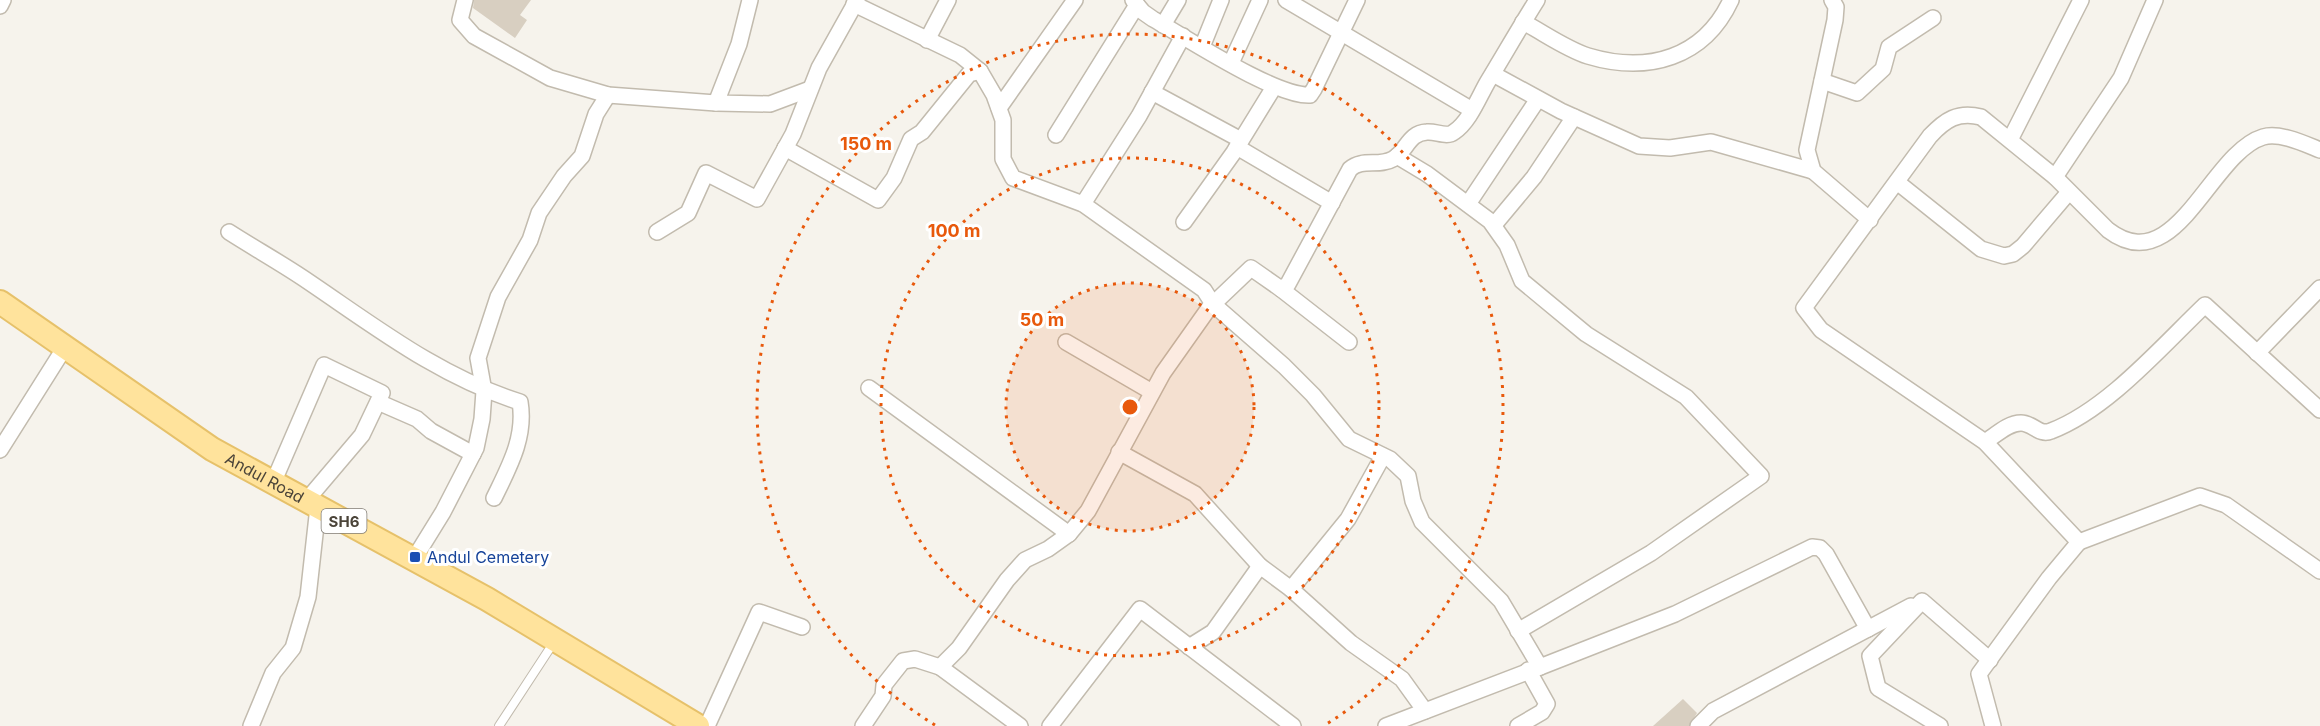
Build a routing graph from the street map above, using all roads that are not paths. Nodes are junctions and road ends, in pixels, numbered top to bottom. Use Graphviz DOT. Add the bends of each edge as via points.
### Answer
graph roads {
  1 [pos="3,0"];
  2 [pos="465,0"];
  3 [pos="750,0"];
  4 [pos="948,0"];
  5 [pos="1075,0"];
  6 [pos="1178,0"];
  7 [pos="1221,0"];
  8 [pos="1260,0"];
  9 [pos="1286,0"];
  10 [pos="1358,0"];
  11 [pos="1537,0"];
  12 [pos="1731,0"];
  13 [pos="1832,0"];
  14 [pos="2081,0"];
  15 [pos="2155,0"];
  16 [pos="855,2"];
  17 [pos="1135,3"];
  18 [pos="0,6"];
  19 [pos="1933,18"];
  20 [pos="1523,22"];
  21 [pos="1163,25"];
  22 [pos="1342,32"];
  23 [pos="1183,36"];
  24 [pos="927,40"];
  25 [pos="1202,47"];
  26 [pos="1232,63"];
  27 [pos="980,71"];
  28 [pos="1492,74"];
  29 [pos="1822,81"];
  30 [pos="1274,87"];
  31 [pos="810,89"];
  32 [pos="1152,92"];
  33 [pos="608,95"];
  34 [pos="1538,99"];
  35 [pos="716,103"];
  36 [pos="999,108"];
  37 [pos="1472,110"];
  38 [pos="1574,117"];
  39 [pos="1056,135"];
  40 [pos="2011,138"];
  41 [pos="1239,143"];
  42 [pos="785,148"];
  43 [pos="2320,150"];
  44 [pos="1397,156"];
  45 [pos="1813,171"];
  46 [pos="2055,177"];
  47 [pos="1897,182"];
  48 [pos="2069,192"];
  49 [pos="1332,203"];
  50 [pos="1083,204"];
  51 [pos="1468,204"];
  52 [pos="1870,220"];
  53 [pos="1184,222"];
  54 [pos="1494,225"];
  55 [pos="229,232"];
  56 [pos="657,232"];
  57 [pos="2320,288"];
  58 [pos="1281,289"];
  59 [pos="0,302"];
  60 [pos="1213,304"];
  61 [pos="1066,342"];
  62 [pos="1349,342"];
  63 [pos="65,347"];
  64 [pos="2257,353"];
  65 [pos="869,388"];
  66 [pos="484,391"];
  67 [pos="1152,392"];
  68 [pos="378,402"];
  69 [pos="2320,410"];
  70 [pos="1985,442"];
  71 [pos="0,450"];
  72 [pos="1119,452"];
  73 [pos="473,454"];
  74 [pos="1383,456"];
  75 [pos="273,483"];
  76 [pos="494,498"];
  77 [pos="312,504"];
  78 [pos="1069,534"];
  79 [pos="2079,542"];
  80 [pos="414,559"];
  81 [pos="1260,566"];
  82 [pos="2320,571"];
  83 [pos="1291,589"];
  84 [pos="1922,601"];
  85 [pos="802,627"];
  86 [pos="1868,629"];
  87 [pos="1518,631"];
  88 [pos="556,640"];
  89 [pos="1189,647"];
  90 [pos="1989,660"];
  91 [pos="940,667"];
  92 [pos="1534,668"];
  93 [pos="1425,711"];
  94 [pos="251,726"];
  95 [pos="499,726"];
  96 [pos="698,726"];
  97 [pos="707,726"];
  98 [pos="863,726"];
  99 [pos="1020,726"];
  100 [pos="1050,726"];
  101 [pos="1293,726"];
  102 [pos="1386,726"];
  103 [pos="1518,726"];
  104 [pos="1698,726"];
  105 [pos="1940,726"];
  106 [pos="1993,726"];
  1 -- 18 [label="street"];
  2 -- 33 [label="street" via="460,20 474,36 550,78"];
  3 -- 35 [label="street" via="739,44"];
  4 -- 24 [label="street"];
  5 -- 36 [label="street"];
  6 -- 21 [label="street"];
  7 -- 25 [label="street"];
  8 -- 26 [label="street"];
  9 -- 22 [label="street"];
  10 -- 22 [label="street"];
  11 -- 20 [label="street"];
  12 -- 20 [label="street" via="1720,21 1700,43 1684,52 1646,62 1614,62 1586,56"];
  13 -- 29 [label="street" via="1835,20"];
  14 -- 40 [label="street"];
  15 -- 46 [label="street" via="2121,78"];
  16 -- 24 [label="street"];
  16 -- 31 [label="street"];
  17 -- 21 [label="street"];
  17 -- 39 [label="street"];
  19 -- 29 [label="street" via="1889,47 1883,69 1857,93"];
  20 -- 28 [label="street"];
  21 -- 23 [label="street"];
  22 -- 30 [label="street" via="1310,95 1295,95"];
  22 -- 37 [label="street"];
  23 -- 25 [label="street"];
  23 -- 32 [label="street"];
  24 -- 27 [label="street" via="960,55"];
  25 -- 26 [label="street"];
  26 -- 30 [label="street"];
  27 -- 36 [label="street"];
  27 -- 42 [label="street" via="969,74 922,132 911,139 894,178 878,200"];
  28 -- 34 [label="street"];
  28 -- 37 [label="street"];
  29 -- 45 [label="street" via="1807,150"];
  30 -- 41 [label="street"];
  31 -- 35 [label="street" via="770,104"];
  31 -- 42 [label="street"];
  32 -- 41 [label="street"];
  32 -- 50 [label="street"];
  33 -- 35 [label="street"];
  33 -- 66 [label="street" via="596,114 582,156 539,213 530,240 498,297 478,358"];
  34 -- 38 [label="street"];
  34 -- 51 [label="street"];
  36 -- 50 [label="street" via="1003,120 1003,159 1013,178"];
  37 -- 44 [label="street" via="1455,132 1419,133 1408,140"];
  38 -- 45 [label="street" via="1640,146 1670,148 1711,142"];
  38 -- 54 [label="street" via="1534,177"];
  40 -- 46 [label="street"];
  40 -- 47 [label="street" via="1981,117 1956,116 1930,136"];
  41 -- 49 [label="street"];
  41 -- 53 [label="street"];
  42 -- 56 [label="street" via="757,199 706,173 688,213"];
  43 -- 48 [label="street" via="2265,136 2245,145 2172,230 2151,241 2118,238"];
  44 -- 49 [label="street" via="1390,161 1356,163"];
  44 -- 51 [label="street"];
  45 -- 52 [label="street"];
  46 -- 48 [label="street"];
  47 -- 48 [label="street" via="1982,249 2004,256 2023,246"];
  47 -- 52 [label="street"];
  49 -- 58 [label="street" via="1288,284"];
  50 -- 60 [label="street" via="1204,290"];
  51 -- 54 [label="street"];
  52 -- 70 [label="street" via="1804,308 1821,330"];
  54 -- 87 [label="street" via="1522,281 1586,334 1686,397 1761,476 1651,553"];
  55 -- 66 [label="street" via="435,367"];
  57 -- 64 [label="street"];
  58 -- 60 [label="street" via="1251,268"];
  58 -- 62 [label="street"];
  59 -- 63 [label="main road, Andul Road / SH6"];
  60 -- 67 [label="street"];
  60 -- 74 [label="street" via="1284,366 1349,439"];
  61 -- 67 [label="street"];
  63 -- 71 [label="street"];
  63 -- 75 [label="main road, Andul Road / SH6" via="212,449"];
  64 -- 69 [label="street"];
  64 -- 70 [label="street" via="2205,305 2125,383 2078,416 2050,431 2014,424"];
  65 -- 78 [label="street"];
  66 -- 73 [label="street"];
  66 -- 76 [label="street" via="520,402 523,420 513,458"];
  67 -- 72 [label="street"];
  68 -- 73 [label="street" via="417,419"];
  68 -- 75 [label="street" via="382,393 324,365"];
  68 -- 77 [label="street" via="362,435"];
  70 -- 79 [label="street"];
  72 -- 78 [label="street" via="1088,511"];
  72 -- 81 [label="street" via="1195,494"];
  73 -- 80 [label="street"];
  74 -- 83 [label="street" via="1348,519"];
  74 -- 87 [label="street" via="1408,476 1422,522 1501,601"];
  75 -- 77 [label="main road, Andul Road / SH6"];
  77 -- 80 [label="main road, Andul Road / SH6"];
  77 -- 94 [label="street" via="308,597 293,648 273,673"];
  78 -- 91 [label="street" via="1025,560 959,648"];
  79 -- 82 [label="street" via="2200,496 2226,505"];
  79 -- 90 [label="street"];
  80 -- 88 [label="main road, Andul Road / SH6"];
  81 -- 83 [label="street"];
  81 -- 89 [label="street" via="1213,632"];
  83 -- 93 [label="street" via="1351,643 1402,679"];
  84 -- 86 [label="street"];
  84 -- 90 [label="street"];
  84 -- 105 [label="street" via="1870,656 1878,688"];
  85 -- 97 [label="street" via="759,612"];
  86 -- 92 [label="street" via="1826,554 1812,547 1675,614"];
  86 -- 104 [label="street" via="1713,711"];
  87 -- 92 [label="street"];
  88 -- 95 [label="lane"];
  88 -- 96 [label="main road, Andul Road / SH6"];
  89 -- 100 [label="street" via="1140,609"];
  89 -- 101 [label="street"];
  90 -- 106 [label="street" via="1979,674"];
  91 -- 98 [label="street" via="915,659 903,661 884,685 883,696"];
  91 -- 99 [label="street"];
  92 -- 93 [label="street"];
  92 -- 103 [label="street" via="1548,704"];
  93 -- 102 [label="street"];
}
